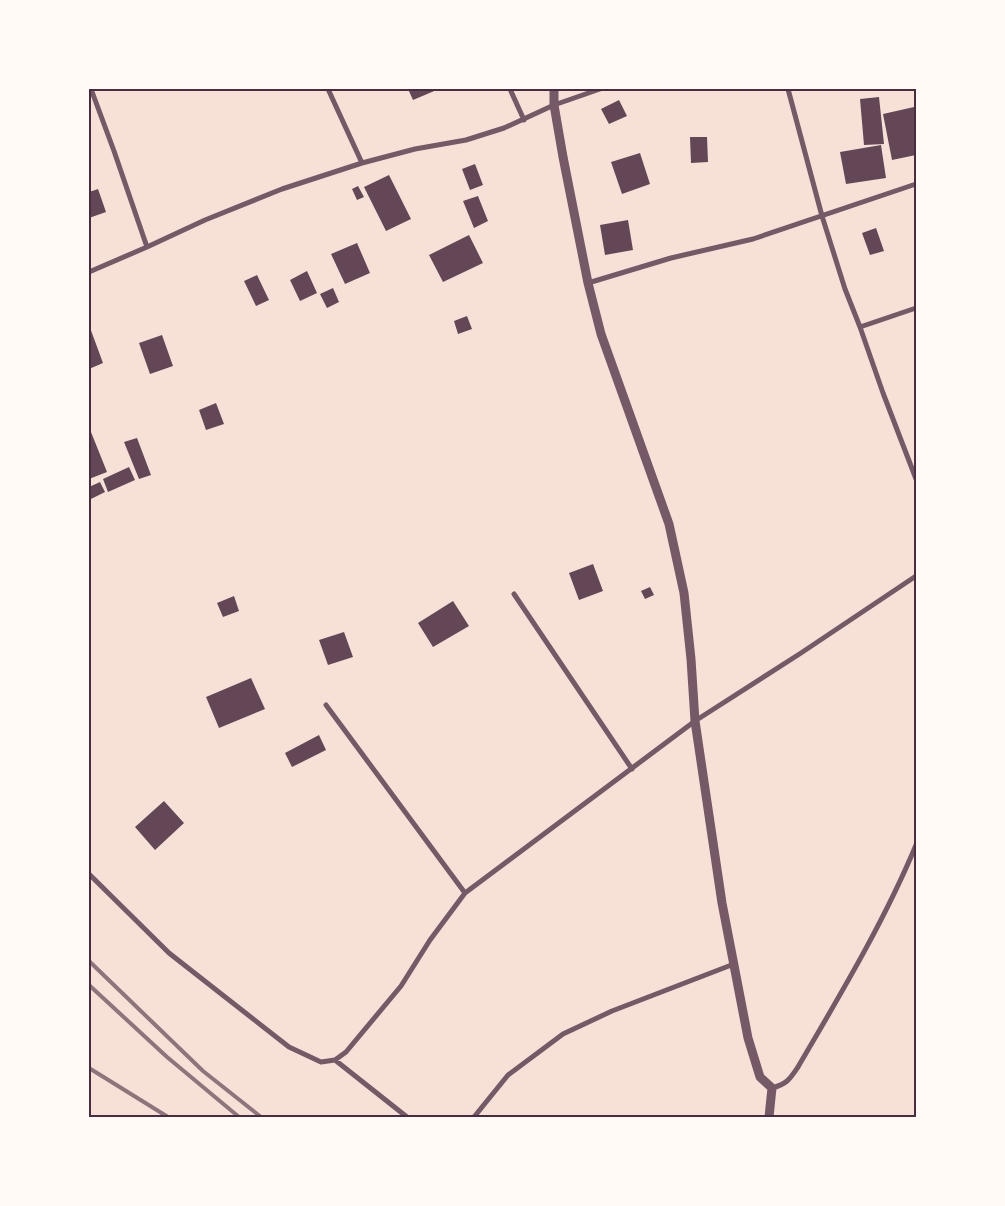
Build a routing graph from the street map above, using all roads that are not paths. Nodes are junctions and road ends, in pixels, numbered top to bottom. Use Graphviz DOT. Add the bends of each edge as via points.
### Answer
graph roads {
  1 [pos="92,89"];
  2 [pos="328,89"];
  3 [pos="510,89"];
  4 [pos="554,89"];
  5 [pos="600,89"];
  6 [pos="788,89"];
  7 [pos="554,105"];
  8 [pos="524,120"];
  9 [pos="362,163"];
  10 [pos="916,184"];
  11 [pos="822,216"];
  12 [pos="148,247"];
  13 [pos="89,272"];
  14 [pos="588,283"];
  15 [pos="916,308"];
  16 [pos="860,327"];
  17 [pos="916,479"];
  18 [pos="916,576"];
  19 [pos="514,594"];
  20 [pos="326,705"];
  21 [pos="695,721"];
  22 [pos="632,769"];
  23 [pos="916,845"];
  24 [pos="89,874"];
  25 [pos="465,894"];
  26 [pos="734,964"];
  27 [pos="335,1060"];
  28 [pos="772,1088"];
  29 [pos="407,1117"];
  30 [pos="474,1117"];
  31 [pos="769,1117"];
  1 -- 12 [label="street"];
  2 -- 9 [label="street"];
  3 -- 8 [label="street"];
  4 -- 7 [label="street"];
  5 -- 7 [label="street"];
  6 -- 11 [label="street"];
  7 -- 8 [label="street"];
  7 -- 14 [label="street"];
  8 -- 9 [label="street" via="466,140 415,148"];
  9 -- 12 [label="street" via="282,189"];
  10 -- 11 [label="street"];
  11 -- 14 [label="street" via="753,239 671,258"];
  11 -- 16 [label="street"];
  12 -- 13 [label="street"];
  14 -- 21 [label="street" via="601,334 669,524 684,593"];
  15 -- 16 [label="street"];
  16 -- 17 [label="street"];
  18 -- 21 [label="street"];
  19 -- 22 [label="street"];
  20 -- 25 [label="street"];
  21 -- 22 [label="street"];
  21 -- 26 [label="street"];
  22 -- 25 [label="street"];
  23 -- 28 [label="street" via="906,871 850,977 791,1079"];
  24 -- 27 [label="street" via="169,953 289,1047 321,1062"];
  25 -- 27 [label="street" via="401,986 346,1052"];
  26 -- 28 [label="street" via="748,1038 760,1077"];
  26 -- 30 [label="street" via="612,1011 563,1034 508,1075"];
  27 -- 29 [label="street"];
  28 -- 31 [label="street"];
}
